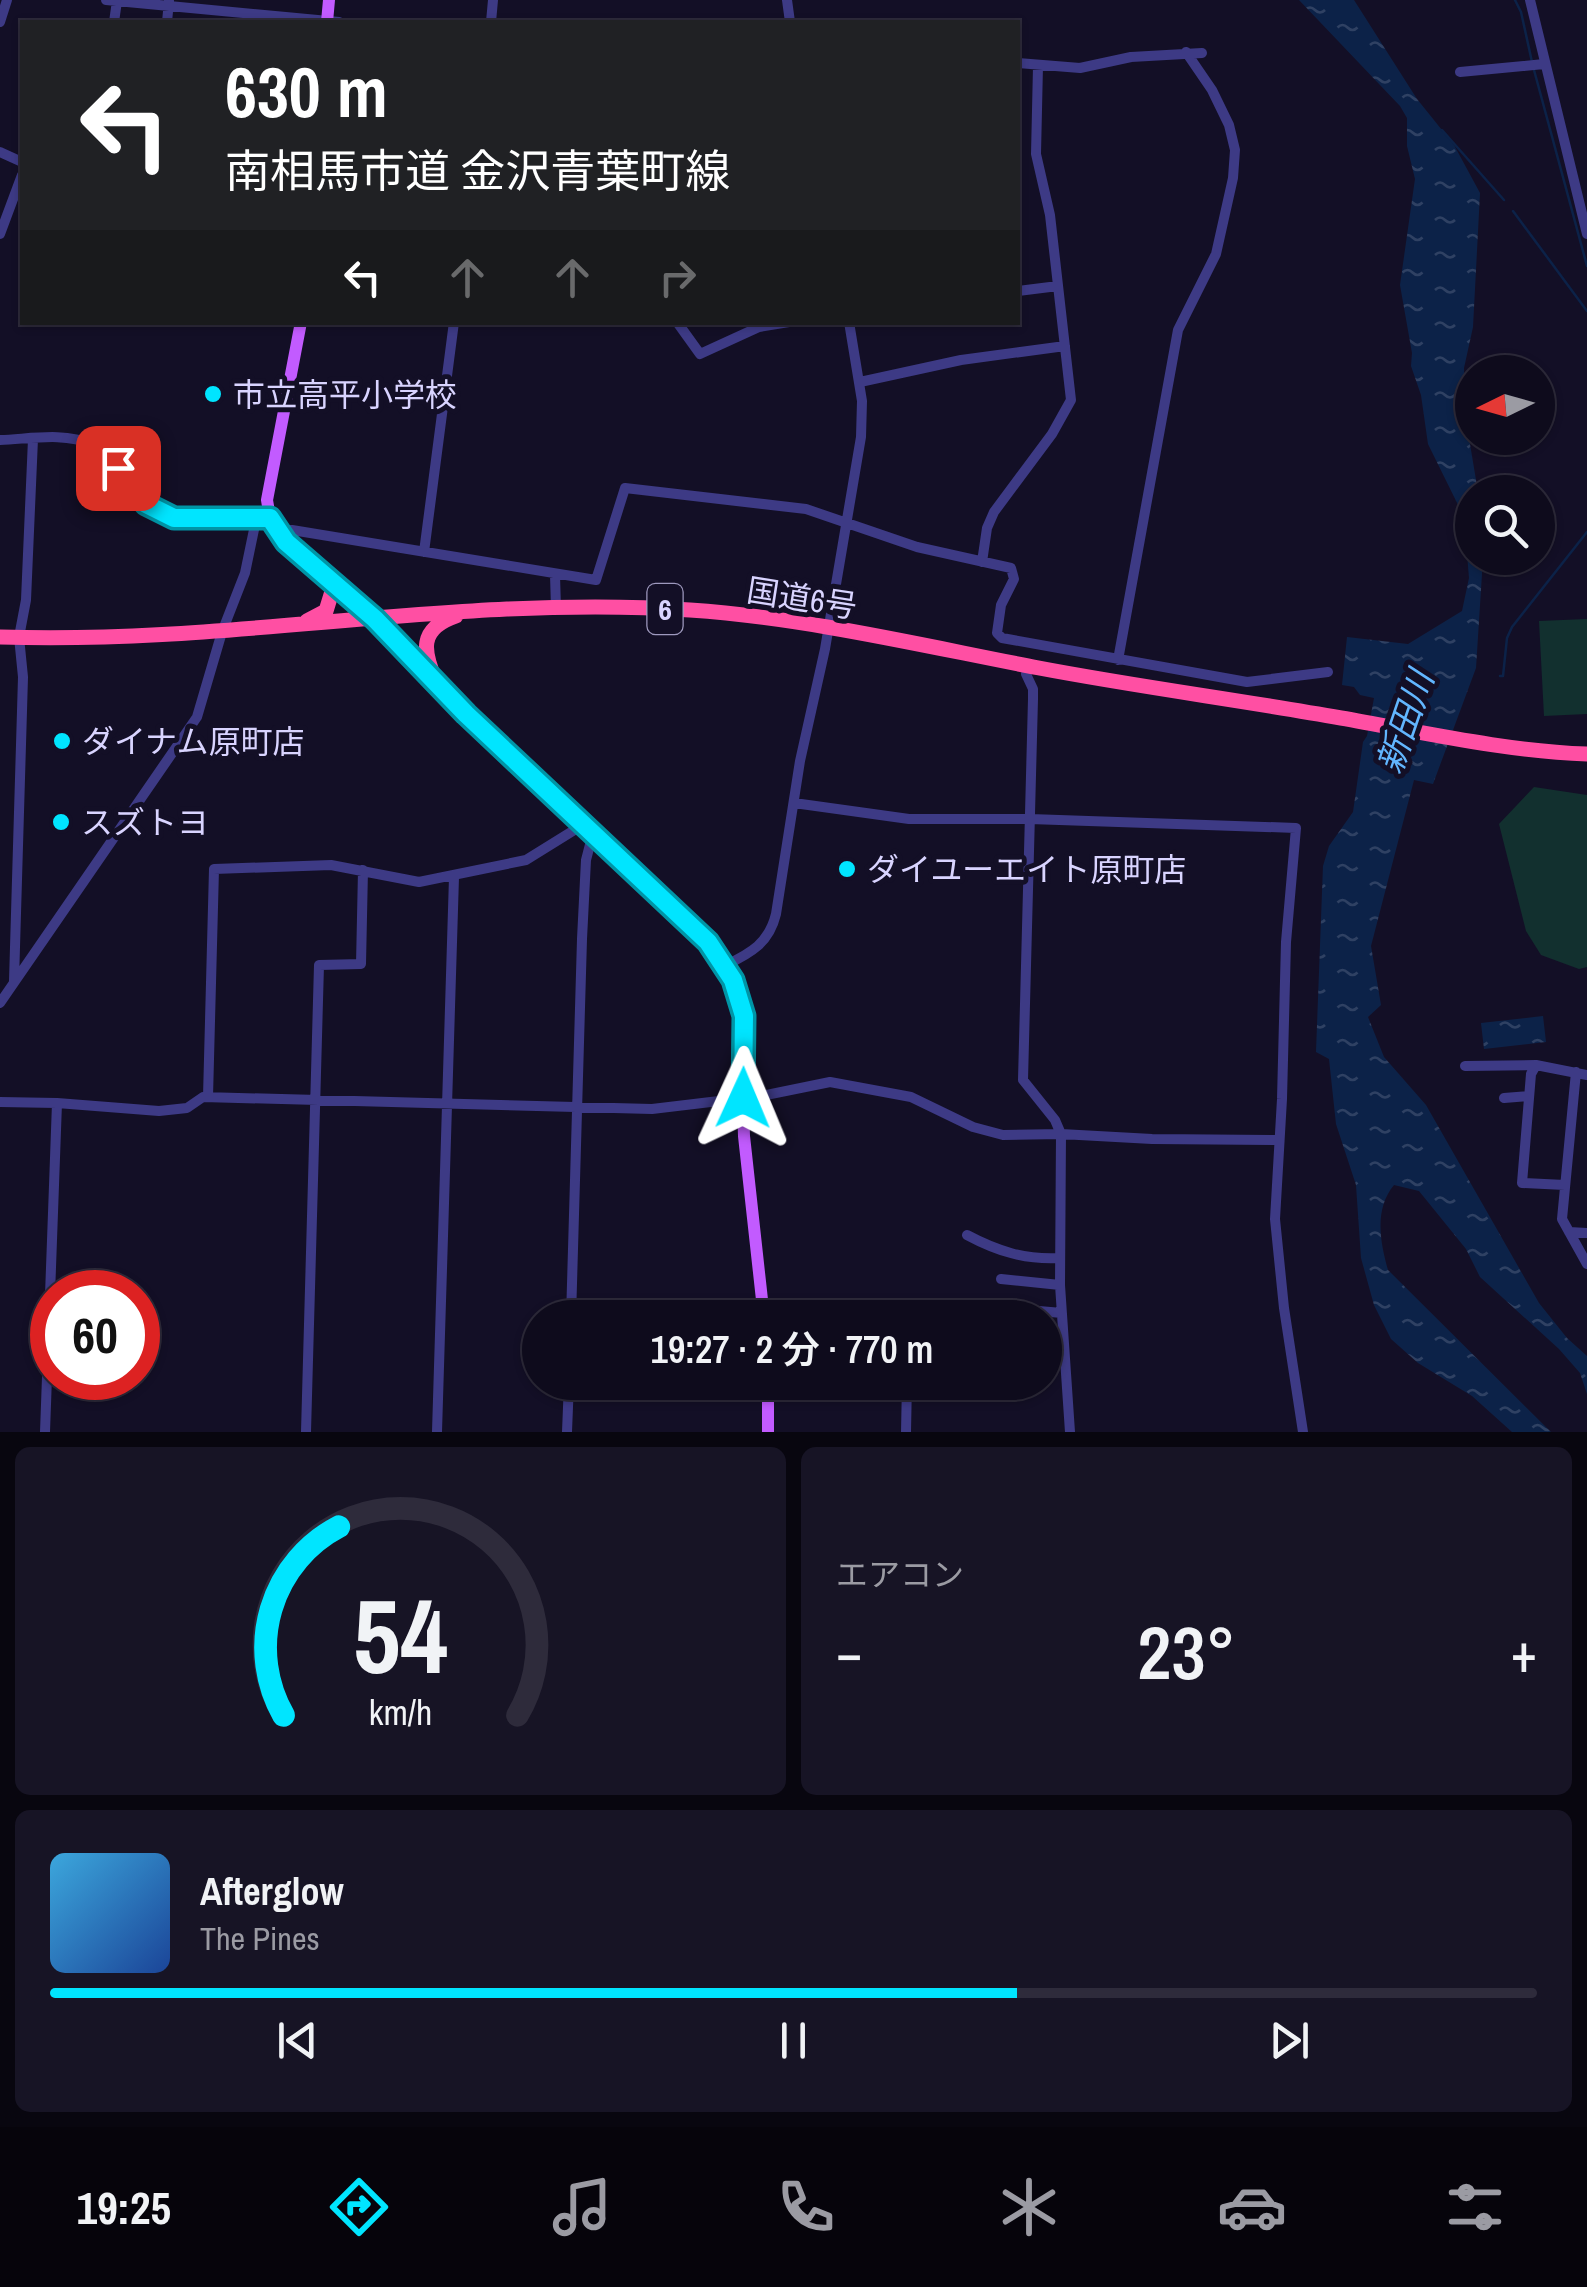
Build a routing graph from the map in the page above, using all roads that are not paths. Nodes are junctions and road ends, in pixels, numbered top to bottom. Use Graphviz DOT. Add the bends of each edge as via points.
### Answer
graph roads {
  1 [pos="7,0"];
  2 [pos="106,0"];
  3 [pos="1530,0"];
  4 [pos="117,1"];
  5 [pos="169,3"];
  6 [pos="310,20"];
  7 [pos="0,22"];
  8 [pos="1186,52"];
  9 [pos="1202,53"];
  10 [pos="1020,63"];
  11 [pos="1541,64"];
  12 [pos="1038,66"];
  13 [pos="1460,72"];
  14 [pos="20,179"];
  15 [pos="0,234"];
  16 [pos="1587,234"];
  17 [pos="1058,286"];
  18 [pos="1020,291"];
  19 [pos="300,325"];
  20 [pos="454,325"];
  21 [pos="679,325"];
  22 [pos="771,325"];
  23 [pos="850,325"];
  24 [pos="1066,346"];
  25 [pos="860,382"];
  26 [pos="33,438"];
  27 [pos="0,440"];
  28 [pos="846,520"];
  29 [pos="268,523"];
  30 [pos="424,552"];
  31 [pos="982,562"];
  32 [pos="556,575"];
  33 [pos="334,584"];
  34 [pos="556,608"];
  35 [pos="469,612"];
  36 [pos="375,619"];
  37 [pos="299,624"];
  38 [pos="827,629"];
  39 [pos="222,632"];
  40 [pos="0,637"];
  41 [pos="19,638"];
  42 [pos="1118,660"];
  43 [pos="1328,672"];
  44 [pos="1026,674"];
  45 [pos="436,682"];
  46 [pos="1587,754"];
  47 [pos="794,803"];
  48 [pos="1030,818"];
  49 [pos="588,829"];
  50 [pos="364,870"];
  51 [pos="454,877"];
  52 [pos="726,965"];
  53 [pos="14,982"];
  54 [pos="0,1003"];
  55 [pos="1536,1065"];
  56 [pos="1465,1066"];
  57 [pos="1581,1073"];
  58 [pos="1529,1096"];
  59 [pos="208,1097"];
  60 [pos="743,1098"];
  61 [pos="1504,1098"];
  62 [pos="317,1100"];
  63 [pos="0,1102"];
  64 [pos="57,1103"];
  65 [pos="448,1104"];
  66 [pos="577,1107"];
  67 [pos="1062,1134"];
  68 [pos="1279,1140"];
  69 [pos="1565,1185"];
  70 [pos="1569,1232"];
  71 [pos="1587,1233"];
  72 [pos="966,1235"];
  73 [pos="1060,1258"];
  74 [pos="1587,1264"];
  75 [pos="1001,1279"];
  76 [pos="1060,1285"];
  77 [pos="571,1300"];
  78 [pos="762,1300"];
  79 [pos="1061,1300"];
  80 [pos="1062,1313"];
  81 [pos="568,1400"];
  82 [pos="768,1400"];
  83 [pos="907,1400"];
  84 [pos="45,1432"];
  85 [pos="306,1432"];
  86 [pos="437,1432"];
  87 [pos="567,1432"];
  88 [pos="768,1432"];
  89 [pos="906,1432"];
  90 [pos="1070,1432"];
  91 [pos="1303,1432"];
  1 -- 7 [label="street"];
  2 -- 4 [label="street"];
  3 -- 11 [label="street"];
  4 -- 5 [label="street"];
  5 -- 6 [label="street"];
  8 -- 9 [label="street"];
  8 -- 12 [label="street" via="1080,68"];
  8 -- 42 [label="street" via="1229,125 1233,178 1216,254 1178,330"];
  10 -- 12 [label="street"];
  11 -- 13 [label="street"];
  11 -- 16 [label="street"];
  12 -- 17 [label="street" via="1036,154"];
  14 -- 15 [label="street"];
  17 -- 18 [label="street"];
  17 -- 24 [label="street"];
  19 -- 29 [label="main road"];
  20 -- 30 [label="street"];
  21 -- 22 [label="street" via="700,354"];
  23 -- 25 [label="street"];
  24 -- 25 [label="street"];
  24 -- 31 [label="street" via="1070,403 994,512"];
  25 -- 28 [label="street" via="861,437"];
  26 -- 27 [label="street"];
  26 -- 29 [label="street" via="71,438 100,449 146,504 174,518"];
  26 -- 41 [label="street"];
  28 -- 31 [label="street"];
  28 -- 32 [label="street" via="806,509 625,488 596,580"];
  28 -- 38 [label="street"];
  29 -- 30 [label="street"];
  29 -- 33 [label="main road"];
  29 -- 39 [label="street"];
  30 -- 32 [label="street"];
  31 -- 42 [label="street" via="1014,572 1001,605 1002,638"];
  32 -- 34 [label="street"];
  33 -- 36 [label="main road"];
  33 -- 37 [label="highway" via="326,611"];
  34 -- 35 [label="highway, 国道6号 / 6"];
  34 -- 38 [label="highway, 国道6号 / 6" via="689,610"];
  35 -- 36 [label="highway, 国道6号 / 6"];
  35 -- 45 [label="highway" via="429,634 426,651"];
  36 -- 37 [label="highway, 国道6号 / 6"];
  36 -- 45 [label="main road"];
  37 -- 39 [label="highway, 国道6号 / 6"];
  38 -- 46 [label="highway, 国道6号 / 6" via="1471,741"];
  38 -- 47 [label="street"];
  39 -- 41 [label="highway, 国道6号 / 6"];
  39 -- 53 [label="street" via="197,717"];
  40 -- 41 [label="highway, 国道6号 / 6"];
  41 -- 53 [label="street" via="24,677"];
  42 -- 43 [label="street" via="1247,682"];
  44 -- 48 [label="street" via="1034,699"];
  45 -- 49 [label="main road"];
  47 -- 48 [label="street" via="909,819"];
  47 -- 52 [label="street" via="772,931"];
  48 -- 67 [label="street" via="1023,1080"];
  48 -- 68 [label="street" via="1296,828"];
  49 -- 51 [label="street" via="526,860"];
  49 -- 52 [label="main road"];
  49 -- 66 [label="street"];
  50 -- 51 [label="street" via="420,882"];
  50 -- 59 [label="street" via="331,864 214,869"];
  50 -- 62 [label="street" via="361,964 320,964"];
  51 -- 65 [label="street"];
  52 -- 60 [label="main road" via="744,1016"];
  53 -- 54 [label="street"];
  55 -- 56 [label="street"];
  55 -- 57 [label="street"];
  55 -- 58 [label="street"];
  57 -- 69 [label="street"];
  58 -- 61 [label="street"];
  58 -- 69 [label="street" via="1522,1183"];
  59 -- 62 [label="street"];
  59 -- 64 [label="street" via="158,1112"];
  60 -- 66 [label="street" via="652,1109"];
  60 -- 67 [label="street" via="830,1082 911,1097 996,1134"];
  60 -- 78 [label="main road"];
  62 -- 65 [label="street"];
  62 -- 85 [label="street"];
  63 -- 64 [label="street"];
  64 -- 84 [label="street"];
  65 -- 66 [label="street"];
  65 -- 86 [label="street"];
  66 -- 77 [label="street"];
  67 -- 68 [label="street"];
  67 -- 73 [label="street"];
  68 -- 91 [label="street" via="1275,1219"];
  69 -- 70 [label="street" via="1562,1219"];
  70 -- 71 [label="street"];
  70 -- 74 [label="street"];
  72 -- 73 [label="street" via="998,1252"];
  73 -- 76 [label="street"];
  75 -- 76 [label="street"];
  76 -- 79 [label="street"];
  80 -- 90 [label="street"];
  81 -- 87 [label="street"];
  82 -- 88 [label="main road"];
  83 -- 89 [label="street"];
}
